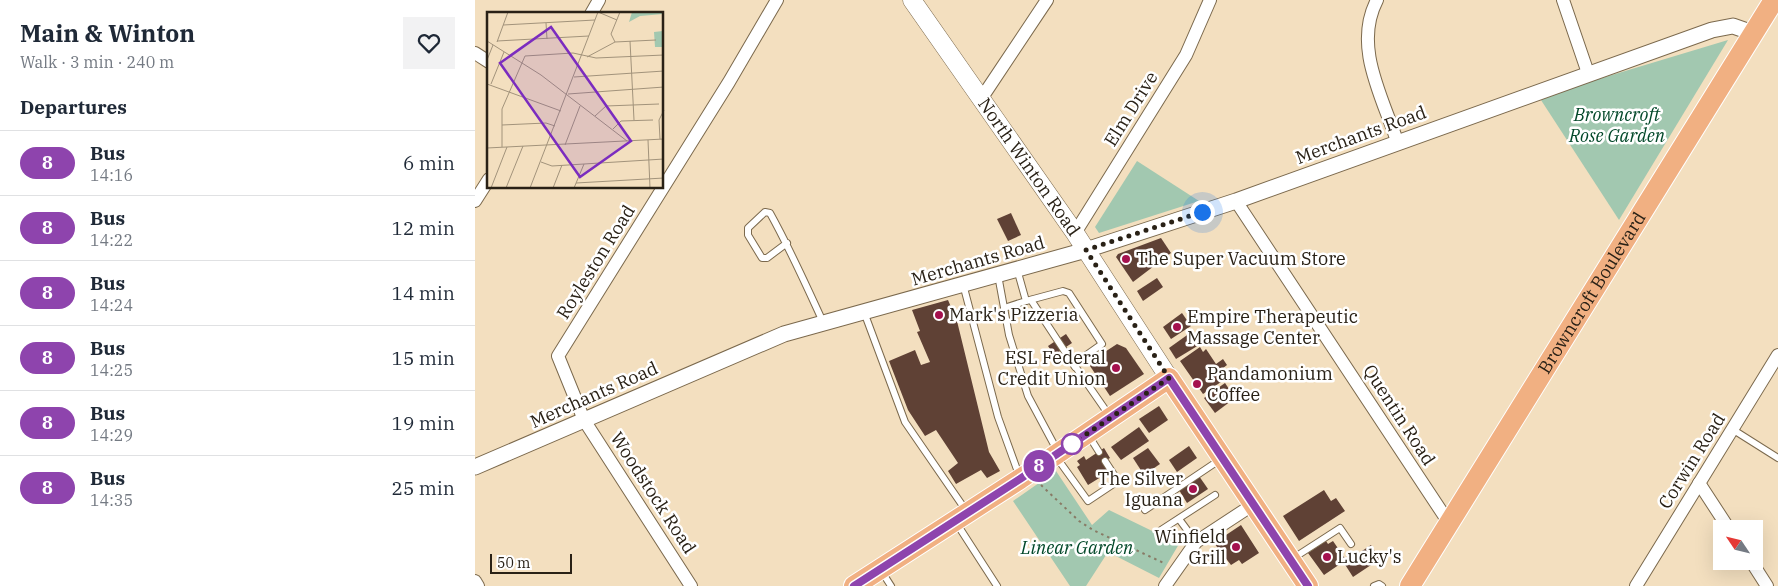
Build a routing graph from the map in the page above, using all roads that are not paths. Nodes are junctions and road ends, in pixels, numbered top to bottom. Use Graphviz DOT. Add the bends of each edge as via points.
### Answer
graph roads {
  1 [pos="599,0"];
  2 [pos="777,0"];
  3 [pos="912,0"];
  4 [pos="1047,0"];
  5 [pos="1210,0"];
  6 [pos="1377,0"];
  7 [pos="1563,0"];
  8 [pos="1774,0"];
  9 [pos="592,12"];
  10 [pos="1753,33"];
  11 [pos="475,53"];
  12 [pos="487,61"];
  13 [pos="1588,73"];
  14 [pos="981,99"];
  15 [pos="1397,141"];
  16 [pos="487,182"];
  17 [pos="664,186"];
  18 [pos="662,189"];
  19 [pos="475,201"];
  20 [pos="1236,201"];
  21 [pos="1075,233"];
  22 [pos="787,243"];
  23 [pos="1086,250"];
  24 [pos="1017,269"];
  25 [pos="997,274"];
  26 [pos="963,284"];
  27 [pos="1028,301"];
  28 [pos="1004,308"];
  29 [pos="864,312"];
  30 [pos="823,324"];
  31 [pos="1778,355"];
  32 [pos="1075,367"];
  33 [pos="1169,378"];
  34 [pos="1111,417"];
  35 [pos="585,420"];
  36 [pos="1732,430"];
  37 [pos="1087,433"];
  38 [pos="1099,452"];
  39 [pos="1056,454"];
  40 [pos="1223,457"];
  41 [pos="1778,458"];
  42 [pos="1105,461"];
  43 [pos="475,467"];
  44 [pos="1029,481"];
  45 [pos="1699,483"];
  46 [pos="1215,495"];
  47 [pos="1254,504"];
  48 [pos="1145,510"];
  49 [pos="961,517"];
  50 [pos="1179,519"];
  51 [pos="1723,520"];
  52 [pos="1449,523"];
  53 [pos="1161,530"];
  54 [pos="1196,542"];
  55 [pos="1351,544"];
  56 [pos="1291,560"];
  57 [pos="1757,570"];
  58 [pos="885,578"];
  59 [pos="475,581"];
  60 [pos="1413,585"];
  61 [pos="478,586"];
  62 [pos="691,586"];
  63 [pos="855,586"];
  64 [pos="997,586"];
  65 [pos="1165,586"];
  66 [pos="1308,586"];
  67 [pos="1374,586"];
  68 [pos="1381,586"];
  69 [pos="1636,586"];
  70 [pos="1767,586"];
  1 -- 9 [label="street"];
  2 -- 17 [label="street, Royleston Road"];
  3 -- 14 [label="main road, North Winton Road"];
  4 -- 14 [label="street"];
  5 -- 21 [label="street, Elm Drive" via="1186,55"];
  6 -- 15 [label="street" via="1367,25 1367,47"];
  7 -- 13 [label="street"];
  8 -- 10 [label="main road, Browncroft Boulevard"];
  10 -- 13 [label="street, Merchants Road" via="1738,27 1719,28"];
  10 -- 52 [label="main road, Browncroft Boulevard"];
  11 -- 12 [label="street"];
  13 -- 15 [label="street, Merchants Road"];
  14 -- 21 [label="main road, North Winton Road"];
  15 -- 20 [label="street, Merchants Road"];
  16 -- 19 [label="street"];
  18 -- 35 [label="street, Royleston Road" via="558,356"];
  20 -- 23 [label="street, Merchants Road"];
  20 -- 52 [label="street, Quentin Road"];
  21 -- 23 [label="main road, North Winton Road"];
  22 -- 22 [label="lane" via="767,212 749,228 748,235 763,258"];
  22 -- 30 [label="lane"];
  23 -- 24 [label="street, Merchants Road"];
  23 -- 33 [label="main road, North Winton Road"];
  24 -- 25 [label="street, Merchants Road"];
  24 -- 27 [label="lane"];
  25 -- 26 [label="street, Merchants Road"];
  25 -- 28 [label="lane"];
  26 -- 29 [label="street, Merchants Road"];
  26 -- 44 [label="lane" via="998,417"];
  27 -- 28 [label="lane"];
  27 -- 32 [label="lane"];
  27 -- 32 [label="lane" via="1063,291 1069,293 1102,344 1075,363"];
  28 -- 39 [label="lane" via="1028,396"];
  29 -- 30 [label="street, Merchants Road"];
  29 -- 49 [label="lane" via="905,422"];
  30 -- 35 [label="street, Merchants Road" via="783,334"];
  31 -- 36 [label="street, Corwin Road"];
  32 -- 34 [label="lane"];
  33 -- 34 [label="main road"];
  33 -- 40 [label="main road, North Winton Road"];
  34 -- 37 [label="main road"];
  35 -- 43 [label="street, Merchants Road"];
  35 -- 62 [label="street, Woodstock Road"];
  36 -- 41 [label="lane"];
  36 -- 45 [label="street, Corwin Road"];
  37 -- 38 [label="lane"];
  37 -- 39 [label="main road"];
  39 -- 42 [label="lane" via="1088,502 1118,481"];
  39 -- 44 [label="main road"];
  40 -- 47 [label="main road, North Winton Road"];
  40 -- 48 [label="lane"];
  44 -- 49 [label="main road"];
  45 -- 51 [label="street"];
  45 -- 69 [label="street, Corwin Road"];
  46 -- 50 [label="lane"];
  47 -- 54 [label="street"];
  47 -- 56 [label="main road, North Winton Road"];
  49 -- 58 [label="main road"];
  49 -- 64 [label="lane"];
  50 -- 53 [label="lane"];
  50 -- 54 [label="lane"];
  52 -- 60 [label="main road, Browncroft Boulevard"];
  54 -- 65 [label="street"];
  55 -- 56 [label="lane" via="1340,528"];
  56 -- 66 [label="main road, North Winton Road"];
  57 -- 70 [label="street"];
  58 -- 63 [label="main road"];
  59 -- 61 [label="street"];
  67 -- 68 [label="lane"];
}
